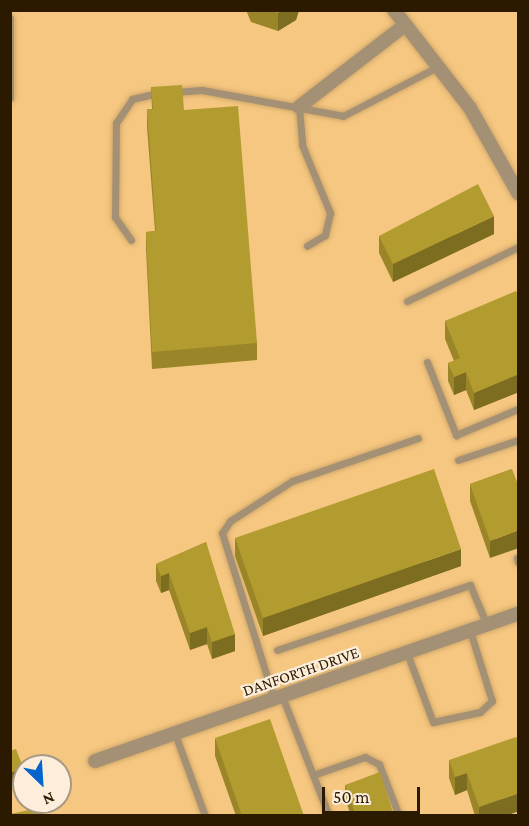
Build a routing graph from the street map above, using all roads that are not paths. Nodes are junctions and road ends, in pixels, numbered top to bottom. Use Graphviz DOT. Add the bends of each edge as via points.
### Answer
graph roads {
  1 [pos="394,10"];
  2 [pos="10,18"];
  3 [pos="405,25"];
  4 [pos="440,66"];
  5 [pos="10,98"];
  6 [pos="299,107"];
  7 [pos="519,193"];
  8 [pos="131,240"];
  9 [pos="307,246"];
  10 [pos="519,247"];
  11 [pos="407,301"];
  12 [pos="427,362"];
  13 [pos="519,409"];
  14 [pos="418,438"];
  15 [pos="519,440"];
  16 [pos="458,460"];
  17 [pos="519,614"];
  18 [pos="487,625"];
  19 [pos="470,631"];
  20 [pos="277,650"];
  21 [pos="407,653"];
  22 [pos="278,698"];
  23 [pos="175,734"];
  24 [pos="95,761"];
  25 [pos="313,775"];
  26 [pos="205,816"];
  27 [pos="329,816"];
  28 [pos="399,816"];
  1 -- 3 [label="street"];
  2 -- 5 [label="lane"];
  3 -- 4 [label="street"];
  3 -- 6 [label="street"];
  4 -- 6 [label="lane" via="343,116"];
  4 -- 7 [label="street"];
  6 -- 8 [label="lane" via="202,90 132,99 116,123 115,217"];
  6 -- 9 [label="lane" via="302,145 330,213 325,235"];
  10 -- 11 [label="lane"];
  12 -- 13 [label="lane" via="456,435"];
  14 -- 22 [label="lane" via="292,481 230,521 222,533"];
  15 -- 16 [label="lane"];
  17 -- 18 [label="street, DANFORTH DRIVE"];
  18 -- 19 [label="street, DANFORTH DRIVE"];
  18 -- 20 [label="lane" via="470,585"];
  19 -- 21 [label="street, DANFORTH DRIVE"];
  19 -- 21 [label="lane" via="492,701 480,712 433,722"];
  21 -- 22 [label="street, DANFORTH DRIVE"];
  22 -- 23 [label="street, DANFORTH DRIVE"];
  22 -- 25 [label="lane"];
  23 -- 24 [label="street, DANFORTH DRIVE"];
  23 -- 26 [label="lane"];
  25 -- 27 [label="lane"];
  25 -- 28 [label="lane" via="365,757 379,764"];
}
